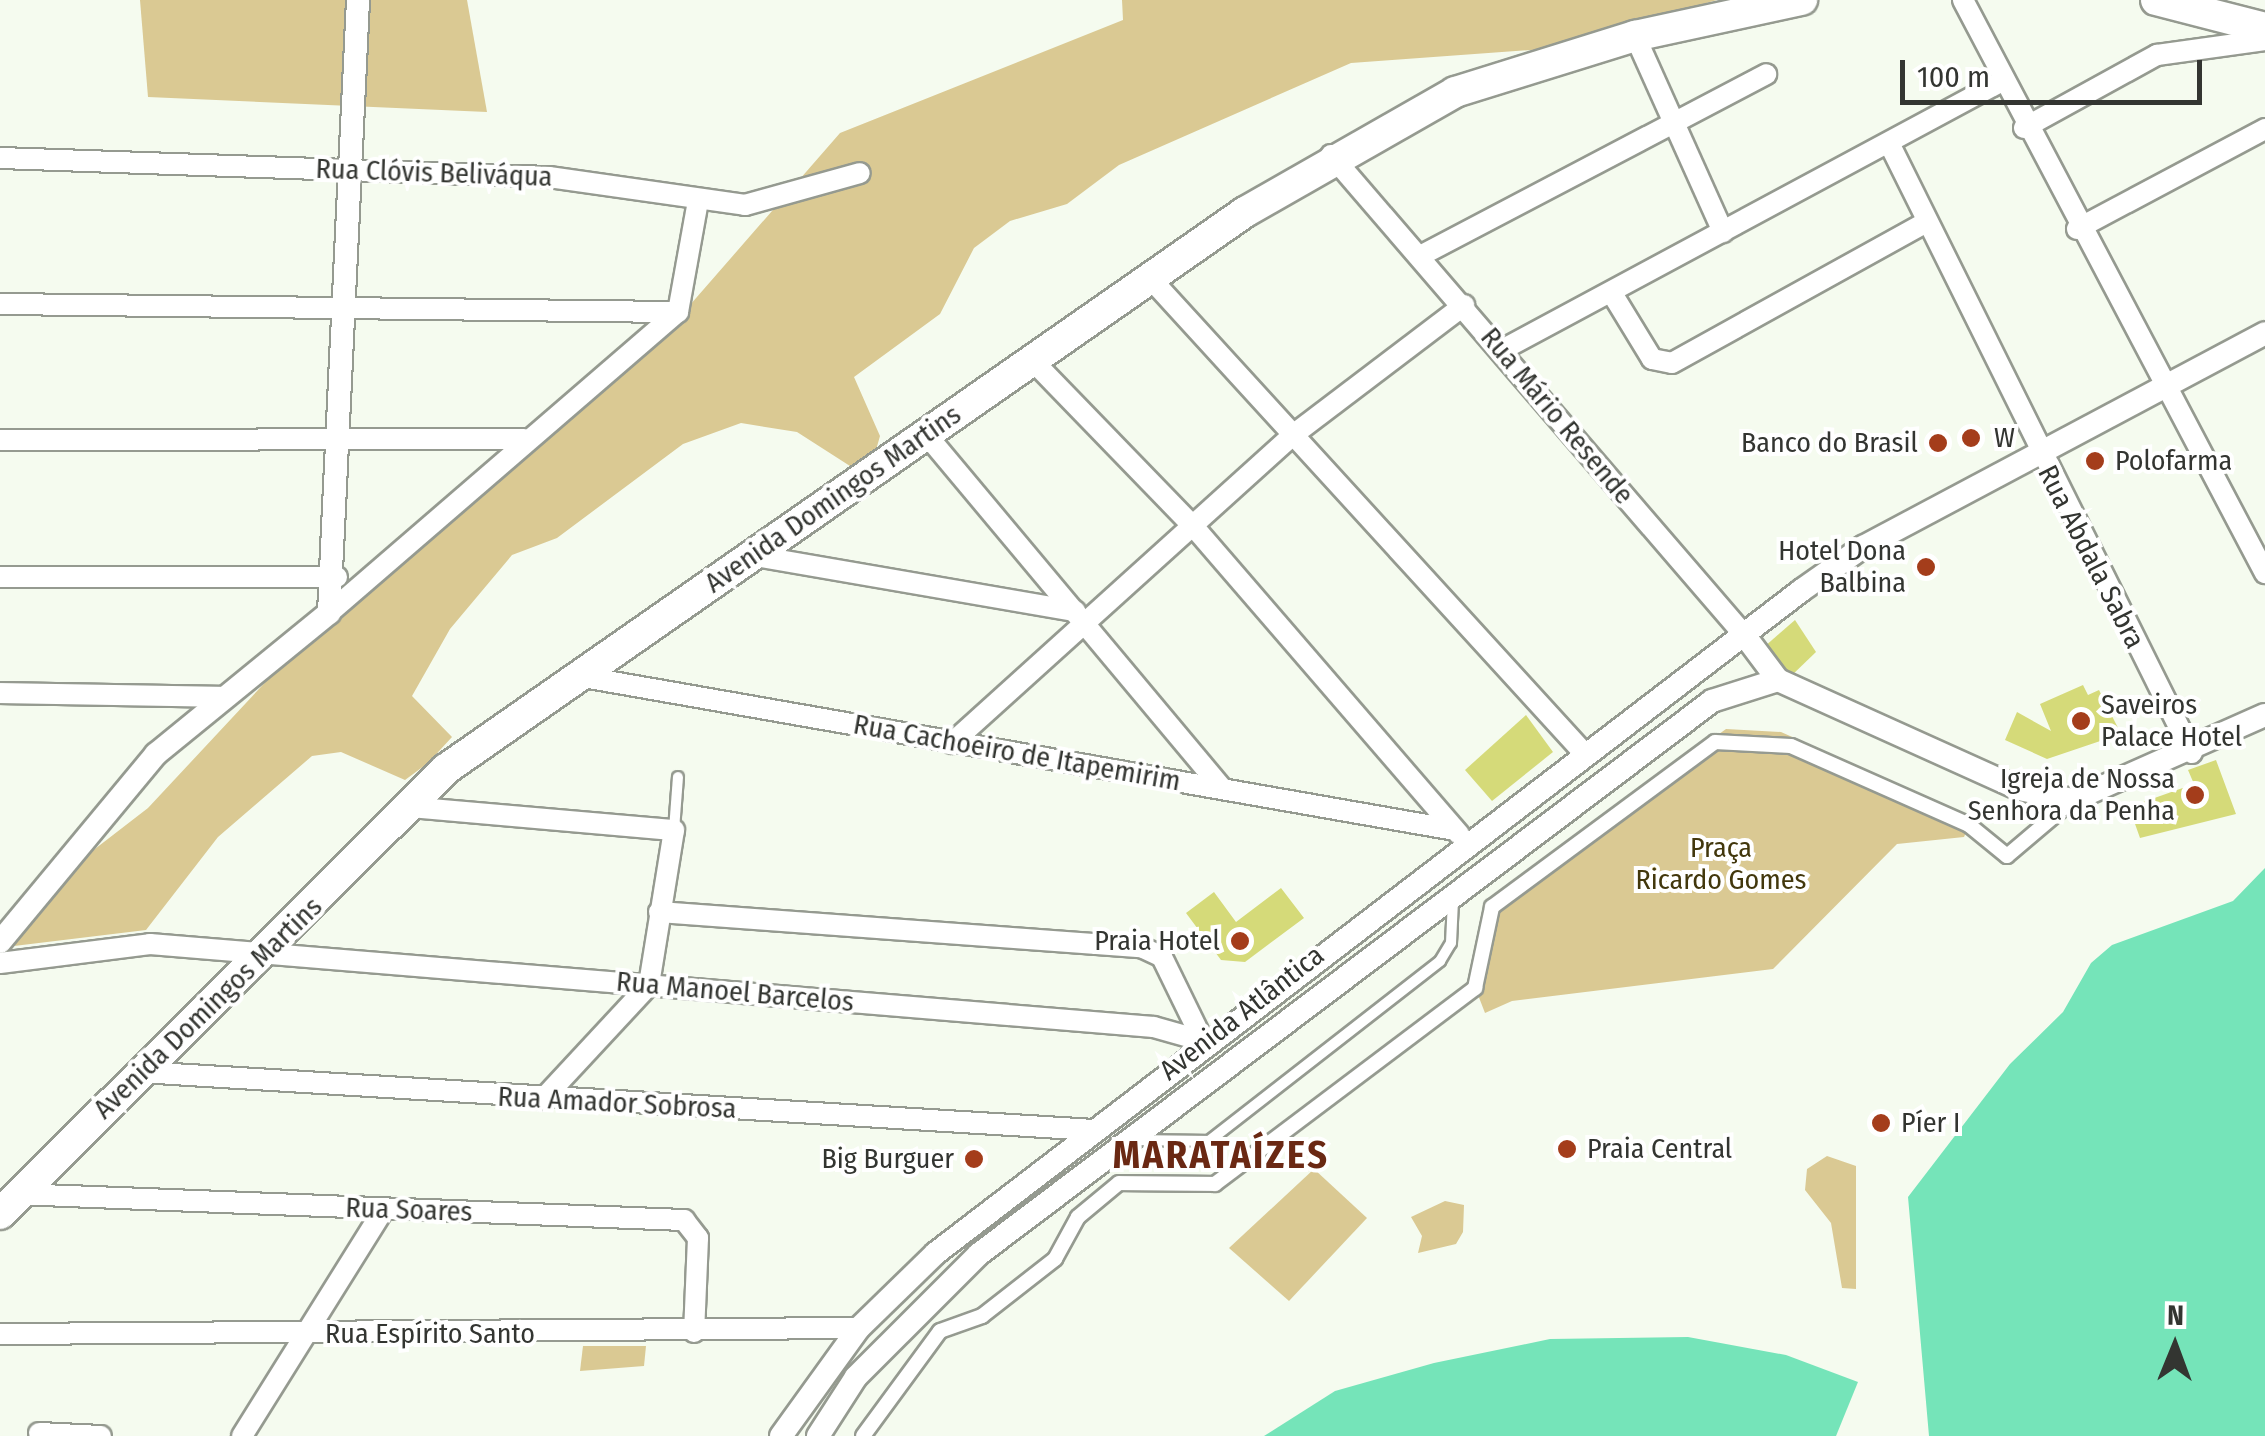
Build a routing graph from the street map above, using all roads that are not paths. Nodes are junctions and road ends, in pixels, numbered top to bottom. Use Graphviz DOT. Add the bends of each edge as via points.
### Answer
graph roads {
  1 [pos="358,0"];
  2 [pos="1802,0"];
  3 [pos="1964,0"];
  4 [pos="2156,0"];
  5 [pos="2265,28"];
  6 [pos="1635,36"];
  7 [pos="2265,40"];
  8 [pos="1766,74"];
  9 [pos="2002,81"];
  10 [pos="1671,127"];
  11 [pos="2024,128"];
  12 [pos="2265,129"];
  13 [pos="1889,143"];
  14 [pos="1332,155"];
  15 [pos="0,158"];
  16 [pos="345,169"];
  17 [pos="860,173"];
  18 [pos="698,201"];
  19 [pos="1925,223"];
  20 [pos="2077,229"];
  21 [pos="1724,232"];
  22 [pos="1420,256"];
  23 [pos="1150,278"];
  24 [pos="1613,295"];
  25 [pos="0,304"];
  26 [pos="342,304"];
  27 [pos="1464,305"];
  28 [pos="678,312"];
  29 [pos="2265,333"];
  30 [pos="1500,351"];
  31 [pos="1031,359"];
  32 [pos="2164,388"];
  33 [pos="925,433"];
  34 [pos="1293,436"];
  35 [pos="524,439"];
  36 [pos="0,440"];
  37 [pos="340,440"];
  38 [pos="2038,454"];
  39 [pos="1194,527"];
  40 [pos="756,556"];
  41 [pos="2265,573"];
  42 [pos="337,576"];
  43 [pos="0,577"];
  44 [pos="329,613"];
  45 [pos="1080,617"];
  46 [pos="1745,636"];
  47 [pos="578,676"];
  48 [pos="1778,680"];
  49 [pos="0,693"];
  50 [pos="220,697"];
  51 [pos="2265,715"];
  52 [pos="952,744"];
  53 [pos="2192,752"];
  54 [pos="1584,753"];
  55 [pos="678,777"];
  56 [pos="1222,788"];
  57 [pos="2072,800"];
  58 [pos="408,808"];
  59 [pos="674,830"];
  60 [pos="1462,836"];
  61 [pos="1453,899"];
  62 [pos="660,912"];
  63 [pos="0,942"];
  64 [pos="264,955"];
  65 [pos="0,963"];
  66 [pos="649,985"];
  67 [pos="1203,1041"];
  68 [pos="140,1072"];
  69 [pos="543,1099"];
  70 [pos="1094,1130"];
  71 [pos="1133,1140"];
  72 [pos="8,1204"];
  73 [pos="382,1210"];
  74 [pos="859,1328"];
  75 [pos="694,1332"];
  76 [pos="0,1334"];
  77 [pos="302,1334"];
  78 [pos="38,1432"];
  79 [pos="101,1436"];
  80 [pos="242,1436"];
  81 [pos="781,1436"];
  82 [pos="818,1436"];
  83 [pos="863,1436"];
  1 -- 16 [label="street"];
  2 -- 6 [label="main road, Avenida Domingos Martins"];
  3 -- 9 [label="street"];
  4 -- 5 [label="main road"];
  6 -- 10 [label="street"];
  6 -- 14 [label="main road, Avenida Domingos Martins" via="1456,92"];
  7 -- 11 [label="street" via="2156,55"];
  8 -- 10 [label="street"];
  9 -- 11 [label="street"];
  9 -- 13 [label="street"];
  10 -- 21 [label="street"];
  10 -- 22 [label="street"];
  11 -- 20 [label="street"];
  12 -- 20 [label="street"];
  13 -- 19 [label="street, Rua Abdala Sabra"];
  13 -- 21 [label="street"];
  14 -- 22 [label="street, Rua Mário Resende"];
  14 -- 23 [label="main road, Avenida Domingos Martins"];
  15 -- 16 [label="street, Rua Clóvis Beliváqua"];
  16 -- 18 [label="street, Rua Clóvis Beliváqua" via="631,183"];
  16 -- 26 [label="street"];
  17 -- 18 [label="street, Rua Clóvis Beliváqua" via="794,197"];
  18 -- 28 [label="street"];
  19 -- 24 [label="street" via="1672,364 1652,359"];
  19 -- 38 [label="street, Rua Abdala Sabra"];
  20 -- 32 [label="street"];
  21 -- 24 [label="street"];
  22 -- 27 [label="street, Rua Mário Resende"];
  23 -- 31 [label="main road, Avenida Domingos Martins"];
  23 -- 34 [label="street"];
  24 -- 30 [label="street"];
  25 -- 26 [label="street"];
  26 -- 28 [label="street"];
  26 -- 37 [label="street"];
  27 -- 30 [label="street, Rua Mário Resende"];
  27 -- 34 [label="street"];
  28 -- 35 [label="street"];
  29 -- 32 [label="street, Avenida Atlântica"];
  30 -- 46 [label="street, Rua Mário Resende"];
  31 -- 33 [label="main road, Avenida Domingos Martins"];
  31 -- 39 [label="street"];
  32 -- 38 [label="street, Avenida Atlântica"];
  32 -- 41 [label="street"];
  33 -- 40 [label="main road, Avenida Domingos Martins"];
  33 -- 45 [label="street"];
  34 -- 39 [label="street"];
  34 -- 54 [label="street"];
  35 -- 37 [label="street"];
  35 -- 44 [label="street"];
  36 -- 37 [label="street"];
  37 -- 42 [label="street"];
  38 -- 46 [label="street, Avenida Atlântica" via="1863,548"];
  38 -- 53 [label="street, Rua Abdala Sabra"];
  39 -- 45 [label="street"];
  39 -- 60 [label="street"];
  40 -- 45 [label="street"];
  40 -- 47 [label="main road, Avenida Domingos Martins"];
  42 -- 43 [label="street"];
  42 -- 44 [label="street"];
  44 -- 50 [label="street"];
  45 -- 52 [label="street"];
  45 -- 56 [label="street"];
  46 -- 48 [label="street, Rua Mário Resende"];
  46 -- 54 [label="street, Avenida Atlântica"];
  47 -- 52 [label="street, Rua Cachoeiro de Itapemirim"];
  47 -- 58 [label="main road, Avenida Domingos Martins" via="500,727"];
  48 -- 57 [label="street" via="2019,789"];
  48 -- 61 [label="street, Avenida Atlântica" via="1712,701"];
  49 -- 50 [label="street"];
  50 -- 63 [label="street" via="109,805"];
  51 -- 53 [label="street"];
  52 -- 56 [label="street, Rua Cachoeiro de Itapemirim"];
  53 -- 57 [label="street"];
  54 -- 60 [label="street, Avenida Atlântica"];
  55 -- 59 [label="lane"];
  56 -- 60 [label="street, Rua Cachoeiro de Itapemirim"];
  57 -- 83 [label="street" via="2007,856 1969,825 1791,746 1715,742 1492,907 1474,988 1214,1184 1119,1183 1078,1217 1055,1259 982,1316 940,1332"];
  58 -- 59 [label="street"];
  58 -- 64 [label="main road, Avenida Domingos Martins"];
  59 -- 62 [label="street"];
  60 -- 67 [label="street, Avenida Atlântica"];
  61 -- 71 [label="street, Avenida Atlântica"];
  61 -- 71 [label="lane" via="1451,943 1440,961 1209,1141"];
  62 -- 66 [label="street"];
  62 -- 67 [label="street" via="1141,948 1162,957"];
  64 -- 65 [label="street, Rua Manoel Barcelos" via="150,944"];
  64 -- 66 [label="street, Rua Manoel Barcelos"];
  64 -- 68 [label="main road, Avenida Domingos Martins"];
  66 -- 67 [label="street, Rua Manoel Barcelos" via="1182,1030"];
  66 -- 69 [label="street"];
  67 -- 70 [label="street, Avenida Atlântica"];
  68 -- 69 [label="street, Rua Amador Sobrosa"];
  68 -- 72 [label="main road, Avenida Domingos Martins"];
  69 -- 70 [label="street, Rua Amador Sobrosa"];
  70 -- 74 [label="street, Avenida Atlântica" via="936,1254"];
  71 -- 82 [label="street, Avenida Atlântica" via="929,1296 856,1376"];
  72 -- 73 [label="street, Rua Soares"];
  73 -- 75 [label="street, Rua Soares" via="690,1223 698,1238"];
  73 -- 77 [label="street"];
  74 -- 75 [label="street, Rua Espírito Santo"];
  74 -- 81 [label="street, Avenida Atlântica"];
  75 -- 77 [label="street, Rua Espírito Santo"];
  76 -- 77 [label="street, Rua Espírito Santo"];
  77 -- 80 [label="street"];
  78 -- 79 [label="street"];
}
